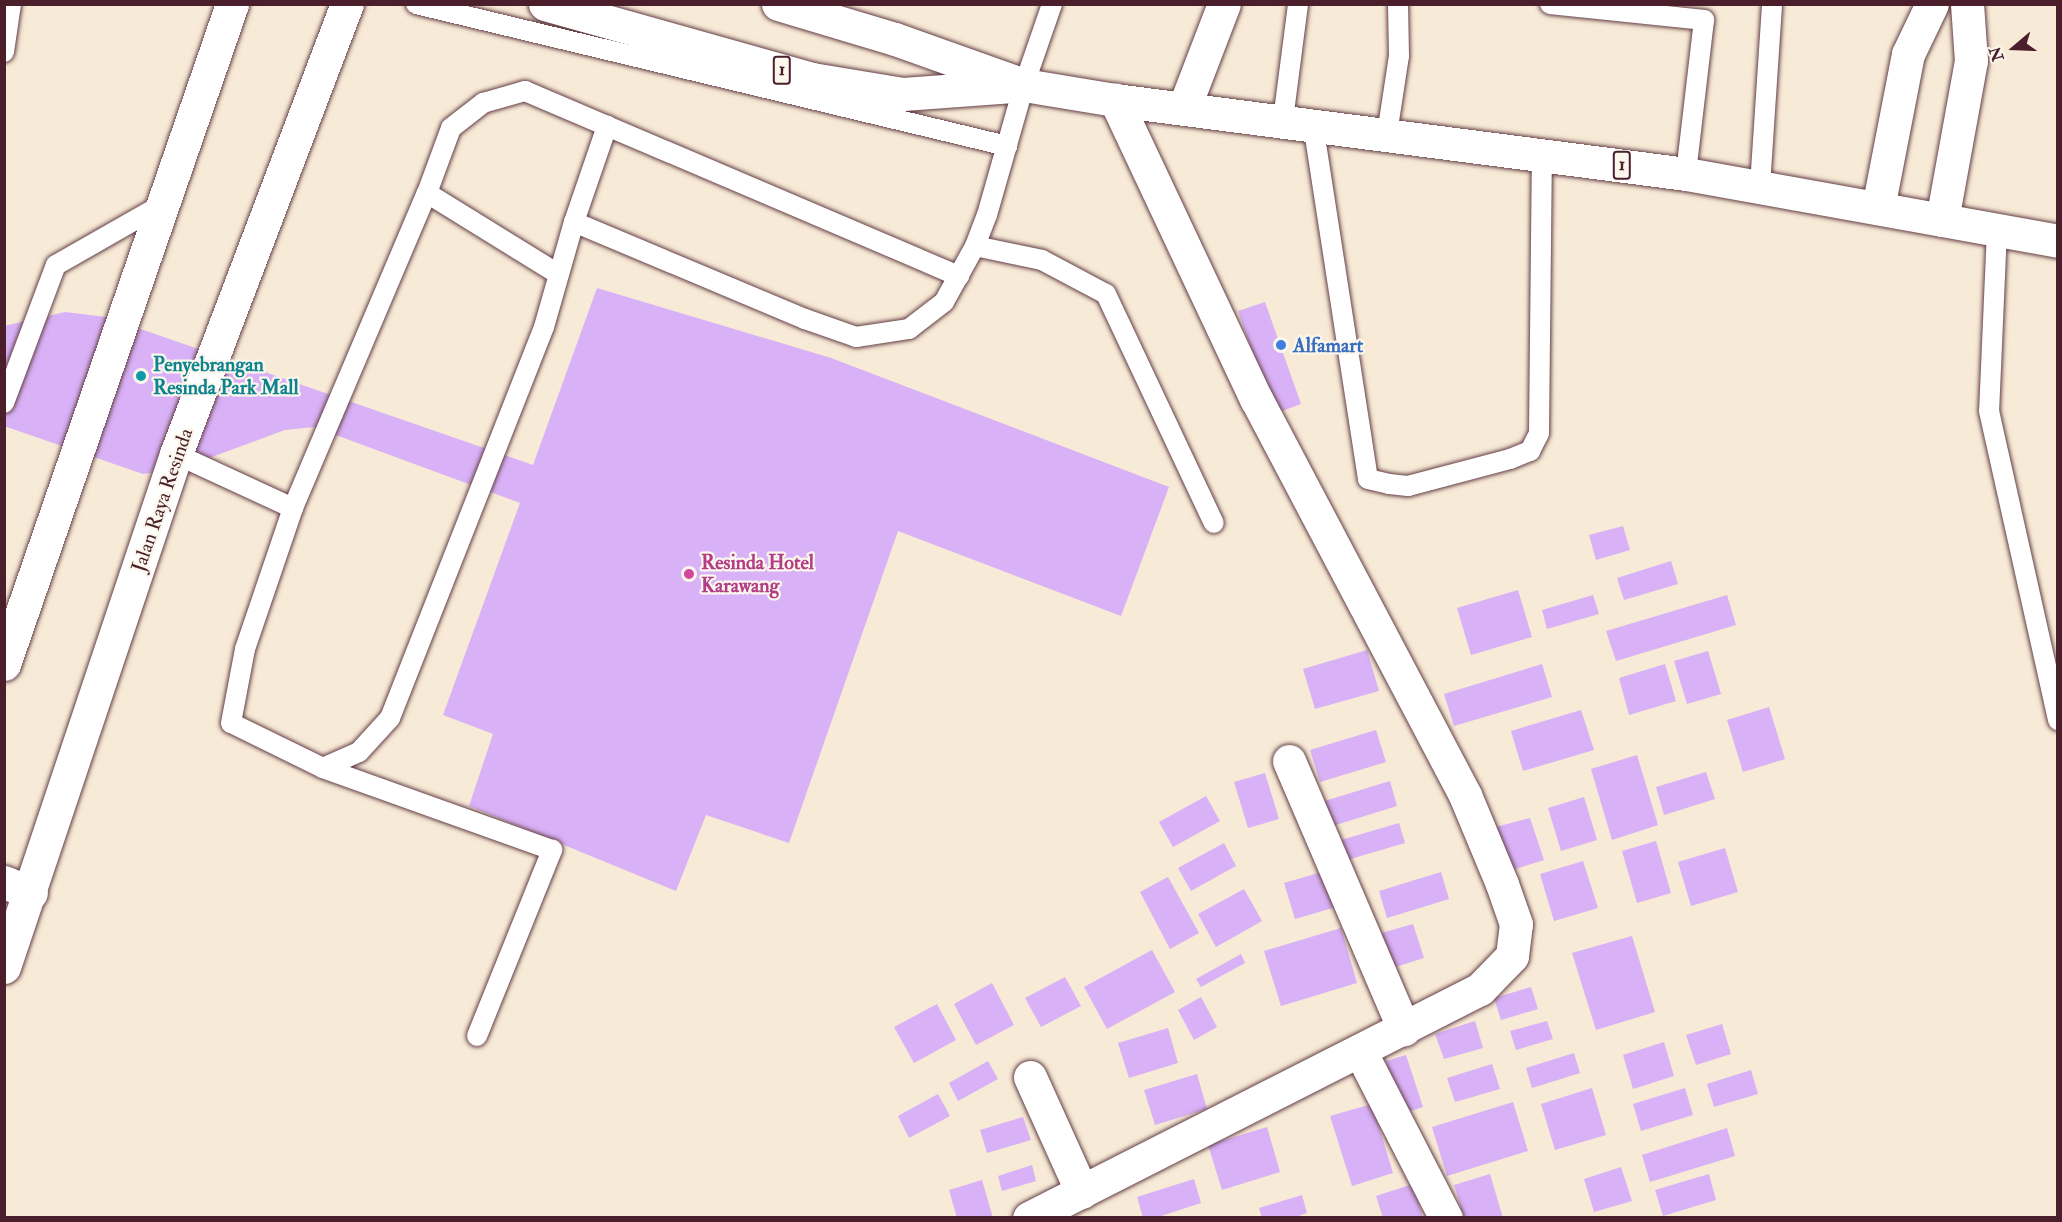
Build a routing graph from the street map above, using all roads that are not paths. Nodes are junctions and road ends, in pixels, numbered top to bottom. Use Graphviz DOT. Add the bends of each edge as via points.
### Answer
graph roads {
  1 [pos="11,4"];
  2 [pos="232,4"];
  3 [pos="347,4"];
  4 [pos="416,4"];
  5 [pos="545,4"];
  6 [pos="778,4"];
  7 [pos="1052,4"];
  8 [pos="1224,4"];
  9 [pos="1298,4"];
  10 [pos="1398,4"];
  11 [pos="1550,4"];
  12 [pos="1772,4"];
  13 [pos="1932,4"];
  14 [pos="1967,4"];
  15 [pos="4,52"];
  16 [pos="1024,85"];
  17 [pos="1115,100"];
  18 [pos="1184,108"];
  19 [pos="1298,122"];
  20 [pos="607,126"];
  21 [pos="1387,134"];
  22 [pos="1007,146"];
  23 [pos="1542,154"];
  24 [pos="1686,174"];
  25 [pos="1760,186"];
  26 [pos="428,193"];
  27 [pos="165,203"];
  28 [pos="1878,208"];
  29 [pos="1942,220"];
  30 [pos="574,222"];
  31 [pos="1997,230"];
  32 [pos="2058,241"];
  33 [pos="975,246"];
  34 [pos="558,274"];
  35 [pos="959,276"];
  36 [pos="4,403"];
  37 [pos="176,454"];
  38 [pos="293,508"];
  39 [pos="1214,522"];
  40 [pos="4,664"];
  41 [pos="2058,720"];
  42 [pos="1289,761"];
  43 [pos="323,768"];
  44 [pos="18,888"];
  45 [pos="4,967"];
  46 [pos="1404,1029"];
  47 [pos="477,1036"];
  48 [pos="1360,1051"];
  49 [pos="1030,1077"];
  50 [pos="1082,1192"];
  51 [pos="1029,1218"];
  52 [pos="1446,1218"];
  1 -- 15 [label="lane"];
  2 -- 27 [label="street"];
  3 -- 37 [label="street, Jalan Raya Resinda"];
  4 -- 22 [label="lane"];
  5 -- 16 [label="street, 1" via="812,79 903,94"];
  6 -- 16 [label="street, 1" via="895,39"];
  7 -- 16 [label="lane"];
  8 -- 18 [label="street"];
  9 -- 19 [label="lane"];
  10 -- 21 [label="lane" via="1399,56"];
  11 -- 24 [label="lane" via="1704,20"];
  12 -- 25 [label="lane"];
  13 -- 28 [label="street" via="1908,54"];
  14 -- 29 [label="street" via="1971,61"];
  16 -- 17 [label="street, 1"];
  16 -- 22 [label="lane"];
  17 -- 18 [label="street, 1"];
  17 -- 46 [label="street" via="1256,399 1465,795 1516,924 1512,956 1480,989"];
  18 -- 19 [label="street, 1"];
  19 -- 21 [label="street, 1"];
  19 -- 23 [label="lane" via="1368,478 1389,484 1408,486 1510,459 1530,451 1539,433"];
  20 -- 26 [label="lane" via="525,91 483,103 451,128"];
  20 -- 30 [label="lane"];
  20 -- 35 [label="lane"];
  21 -- 23 [label="street, 1"];
  22 -- 33 [label="lane"];
  23 -- 24 [label="street, 1"];
  24 -- 25 [label="street, 1"];
  25 -- 28 [label="street, 1"];
  26 -- 34 [label="lane"];
  26 -- 38 [label="lane"];
  27 -- 36 [label="lane" via="56,265"];
  27 -- 40 [label="street"];
  28 -- 29 [label="street, 1"];
  29 -- 31 [label="street, 1"];
  30 -- 34 [label="lane"];
  30 -- 35 [label="lane" via="855,337 909,329 944,302"];
  31 -- 32 [label="street, 1"];
  31 -- 41 [label="lane" via="1989,411"];
  33 -- 35 [label="lane"];
  33 -- 39 [label="lane" via="1041,260 1106,294"];
  34 -- 43 [label="lane" via="544,327 390,718 359,752"];
  37 -- 38 [label="lane"];
  37 -- 44 [label="street, Jalan Raya Resinda"];
  38 -- 43 [label="lane" via="245,649 231,723"];
  42 -- 46 [label="street"];
  43 -- 47 [label="lane" via="552,849"];
  44 -- 45 [label="street, Jalan Raya Resinda"];
  46 -- 48 [label="street"];
  48 -- 50 [label="street"];
  48 -- 52 [label="street"];
  49 -- 50 [label="street"];
  50 -- 51 [label="street"];
}
